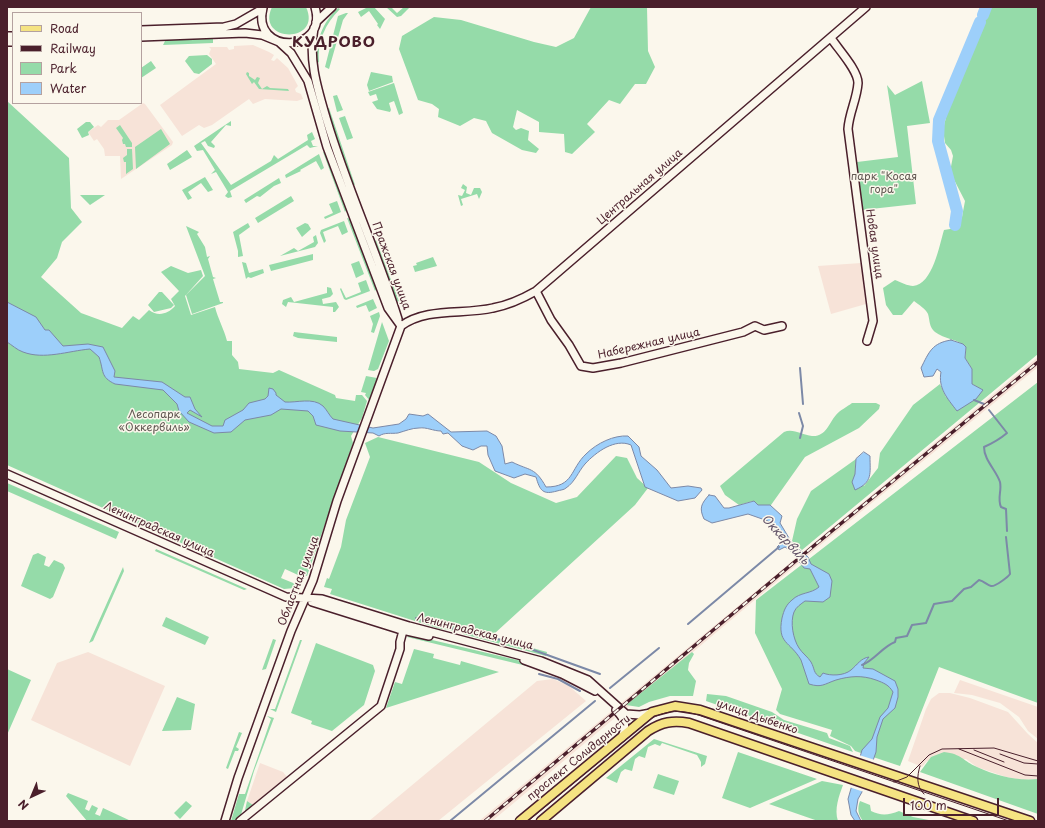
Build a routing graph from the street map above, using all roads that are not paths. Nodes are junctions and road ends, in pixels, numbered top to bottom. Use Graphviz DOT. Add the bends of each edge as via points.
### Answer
graph roads {
  1 [pos="315,7"];
  2 [pos="332,7"];
  3 [pos="866,7"];
  4 [pos="263,8"];
  5 [pos="315,26"];
  6 [pos="142,30"];
  7 [pos="142,37"];
  8 [pos="831,38"];
  9 [pos="279,42"];
  10 [pos="536,291"];
  11 [pos="396,310"];
  12 [pos="411,319"];
  13 [pos="401,326"];
  14 [pos="782,326"];
  15 [pos="868,341"];
  16 [pos="7,474"];
  17 [pos="304,599"];
  18 [pos="404,627"];
  19 [pos="652,712"];
  20 [pos="624,715"];
  21 [pos="622,737"];
  22 [pos="225,821"];
  23 [pos="240,821"];
  24 [pos="520,821"];
  25 [pos="541,821"];
  26 [pos="973,821"];
  27 [pos="1030,821"];
  1 -- 5 [label="street, Пражская улица"];
  2 -- 5 [label="street"];
  3 -- 8 [label="street, Центральная улица"];
  4 -- 6 [label="street" via="236,24 224,27"];
  4 -- 9 [label="street, Пражская улица" via="262,20 266,31"];
  5 -- 9 [label="street" via="305,39 288,44"];
  5 -- 11 [label="street, Пражская улица" via="311,47 317,88 336,153"];
  7 -- 9 [label="street" via="244,33 262,35"];
  8 -- 10 [label="street, Центральная улица"];
  8 -- 15 [label="street, Новая улица" via="852,67 858,83 848,129 873,321"];
  9 -- 13 [label="street, Пражская улица" via="297,61 308,81 339,179 388,308"];
  10 -- 12 [label="street, Центральная улица" via="510,304"];
  10 -- 14 [label="street, Набережная улица" via="551,320 581,366 593,368 621,364 743,332 755,326 764,330"];
  11 -- 12 [label="street"];
  11 -- 13 [label="street, Пражская улица"];
  12 -- 13 [label="street, Центральная улица"];
  13 -- 17 [label="street, Областная улица"];
  16 -- 17 [label="street, Ленинградская улица" via="253,584 286,597"];
  17 -- 18 [label="street, Ленинградская улица"];
  17 -- 22 [label="street, Областная улица" via="238,778"];
  18 -- 20 [label="street, Ленинградская улица" via="527,661 562,674 595,691"];
  18 -- 23 [label="street" via="400,649 381,706"];
  19 -- 20 [label="street"];
  19 -- 21 [label="main road, проспект Солидарности"];
  19 -- 27 [label="main road, улица Дыбенко" via="675,706 700,710"];
  20 -- 21 [label="street" via="625,729"];
  21 -- 24 [label="main road, проспект Солидарности"];
  25 -- 26 [label="main road, проспект Солидарности" via="657,726 677,721 874,785"];
}
